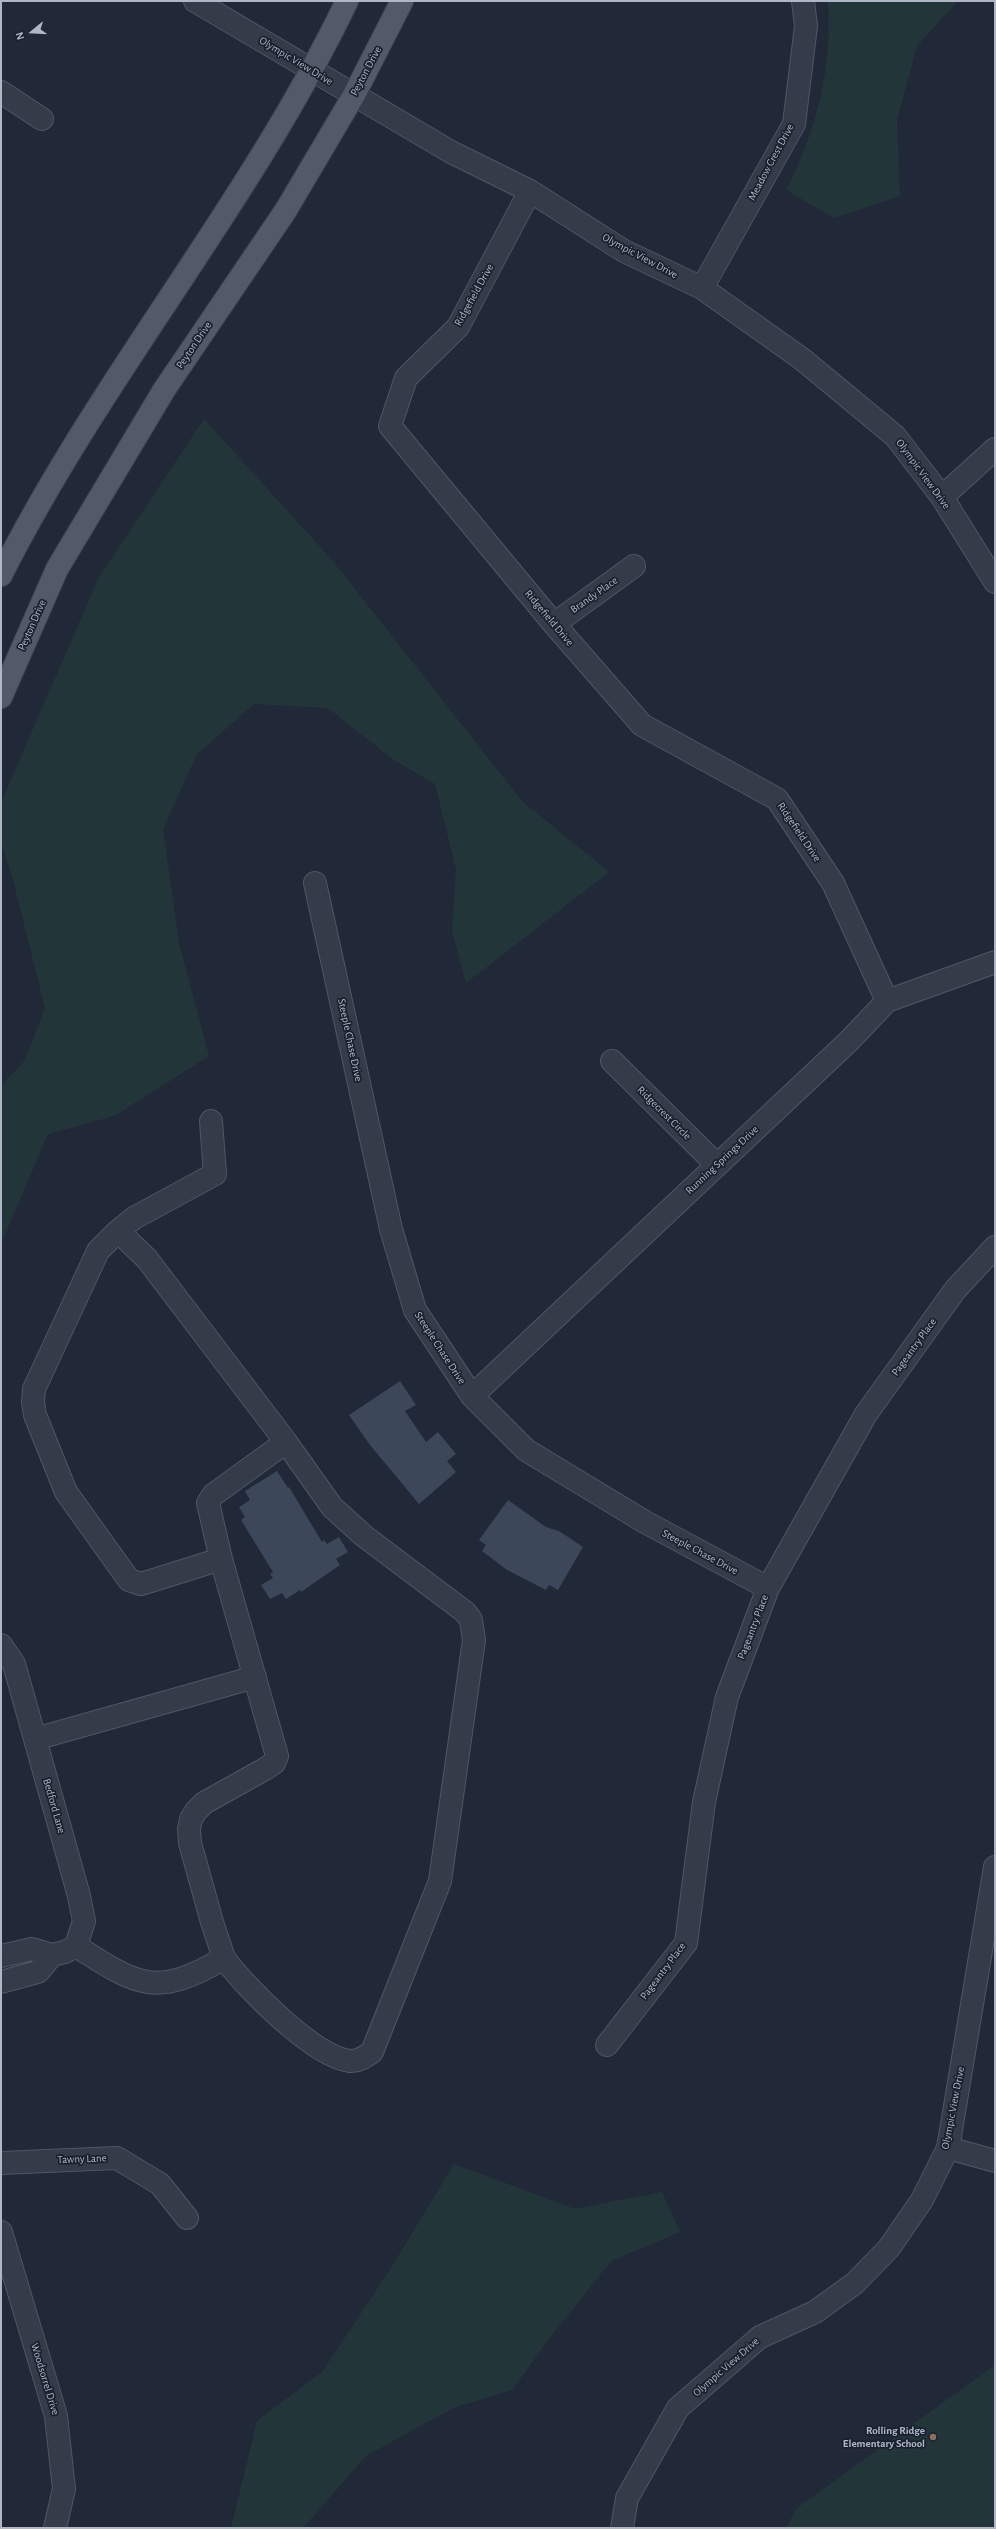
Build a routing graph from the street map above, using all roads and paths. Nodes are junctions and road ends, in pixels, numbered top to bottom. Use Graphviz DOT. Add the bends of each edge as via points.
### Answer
graph roads {
  1 [pos="195,1"];
  2 [pos="347,1"];
  3 [pos="402,1"];
  4 [pos="803,1"];
  5 [pos="312,70"];
  6 [pos="1,92"];
  7 [pos="354,95"];
  8 [pos="42,119"];
  9 [pos="530,191"];
  10 [pos="702,288"];
  11 [pos="995,448"];
  12 [pos="942,497"];
  13 [pos="634,566"];
  14 [pos="1,575"];
  15 [pos="995,582"];
  16 [pos="554,624"];
  17 [pos="1,697"];
  18 [pos="316,883"];
  19 [pos="995,962"];
  20 [pos="887,1001"];
  21 [pos="612,1061"];
  22 [pos="211,1121"];
  23 [pos="717,1165"];
  24 [pos="118,1231"];
  25 [pos="995,1247"];
  26 [pos="472,1396"];
  27 [pos="286,1442"];
  28 [pos="221,1559"];
  29 [pos="768,1588"];
  30 [pos="1,1645"];
  31 [pos="255,1677"];
  32 [pos="35,1739"];
  33 [pos="995,1867"];
  34 [pos="76,1946"];
  35 [pos="52,1955"];
  36 [pos="1,1956"];
  37 [pos="224,1958"];
  38 [pos="1,1982"];
  39 [pos="607,2044"];
  40 [pos="948,2148"];
  41 [pos="995,2161"];
  42 [pos="1,2163"];
  43 [pos="187,2218"];
  44 [pos="1,2232"];
  45 [pos="55,2528"];
  46 [pos="622,2528"];
  1 -- 5 [label="street, Olympic View Drive"];
  2 -- 5 [label="main road"];
  3 -- 7 [label="main road, Peyton Drive"];
  4 -- 10 [label="street, Meadow Crest Drive" via="806,26 794,124"];
  5 -- 7 [label="street, Olympic View Drive"];
  5 -- 14 [label="main road" via="230,209 131,355 52,482"];
  6 -- 8 [label="street"];
  7 -- 9 [label="street, Olympic View Drive" via="450,152"];
  7 -- 17 [label="main road, Peyton Drive" via="286,210 164,390 61,563"];
  9 -- 10 [label="street, Olympic View Drive" via="624,251"];
  9 -- 16 [label="street, Ridgefield Drive" via="458,327 406,378 390,426"];
  10 -- 12 [label="street, Olympic View Drive" via="802,359 895,436"];
  11 -- 12 [label="street"];
  12 -- 15 [label="street, Olympic View Drive"];
  13 -- 16 [label="street, Brandy Place"];
  16 -- 20 [label="street, Ridgefield Drive" via="642,725 777,799 833,883"];
  18 -- 26 [label="street, Steeple Chase Drive" via="390,1229 415,1310"];
  19 -- 20 [label="street, Running Springs Drive"];
  20 -- 23 [label="street, Running Springs Drive" via="849,1041"];
  21 -- 23 [label="street, Ridgecrest Circle"];
  22 -- 24 [label="street" via="215,1174 134,1218"];
  23 -- 26 [label="street, Running Springs Drive"];
  24 -- 27 [label="street" via="147,1259"];
  24 -- 28 [label="street" via="98,1252 34,1389 35,1416 66,1492 129,1580 141,1584"];
  25 -- 29 [label="street, Pageantry Place" via="955,1290 866,1414"];
  26 -- 29 [label="street, Steeple Chase Drive" via="526,1450 645,1522"];
  27 -- 28 [label="street" via="213,1495 208,1503"];
  27 -- 37 [label="street" via="332,1507 342,1517 465,1612 471,1620 474,1640 440,1881 372,2052 351,2061 324,2052 240,1980"];
  28 -- 31 [label="street"];
  29 -- 39 [label="street, Pageantry Place" via="727,1697 704,1802 686,1943"];
  30 -- 32 [label="street, Bedford Lane" via="14,1664"];
  31 -- 32 [label="street"];
  31 -- 37 [label="street" via="277,1756 274,1762 204,1803 196,1811 188,1829 202,1887"];
  32 -- 34 [label="street, Bedford Lane" via="84,1921"];
  33 -- 40 [label="street, Olympic View Drive"];
  34 -- 35 [label="street"];
  34 -- 37 [label="street" via="104,1964 146,1984 167,1984 188,1978"];
  35 -- 36 [label="street" via="32,1949"];
  35 -- 38 [label="street" via="38,1972"];
  40 -- 41 [label="street"];
  40 -- 46 [label="street, Olympic View Drive" via="922,2200 889,2248 855,2283 815,2312 760,2337 678,2408 627,2498"];
  42 -- 43 [label="street, Tawny Lane" via="117,2158 160,2184"];
  44 -- 45 [label="street, Woodsorrel Drive" via="56,2416 64,2489"];
}
